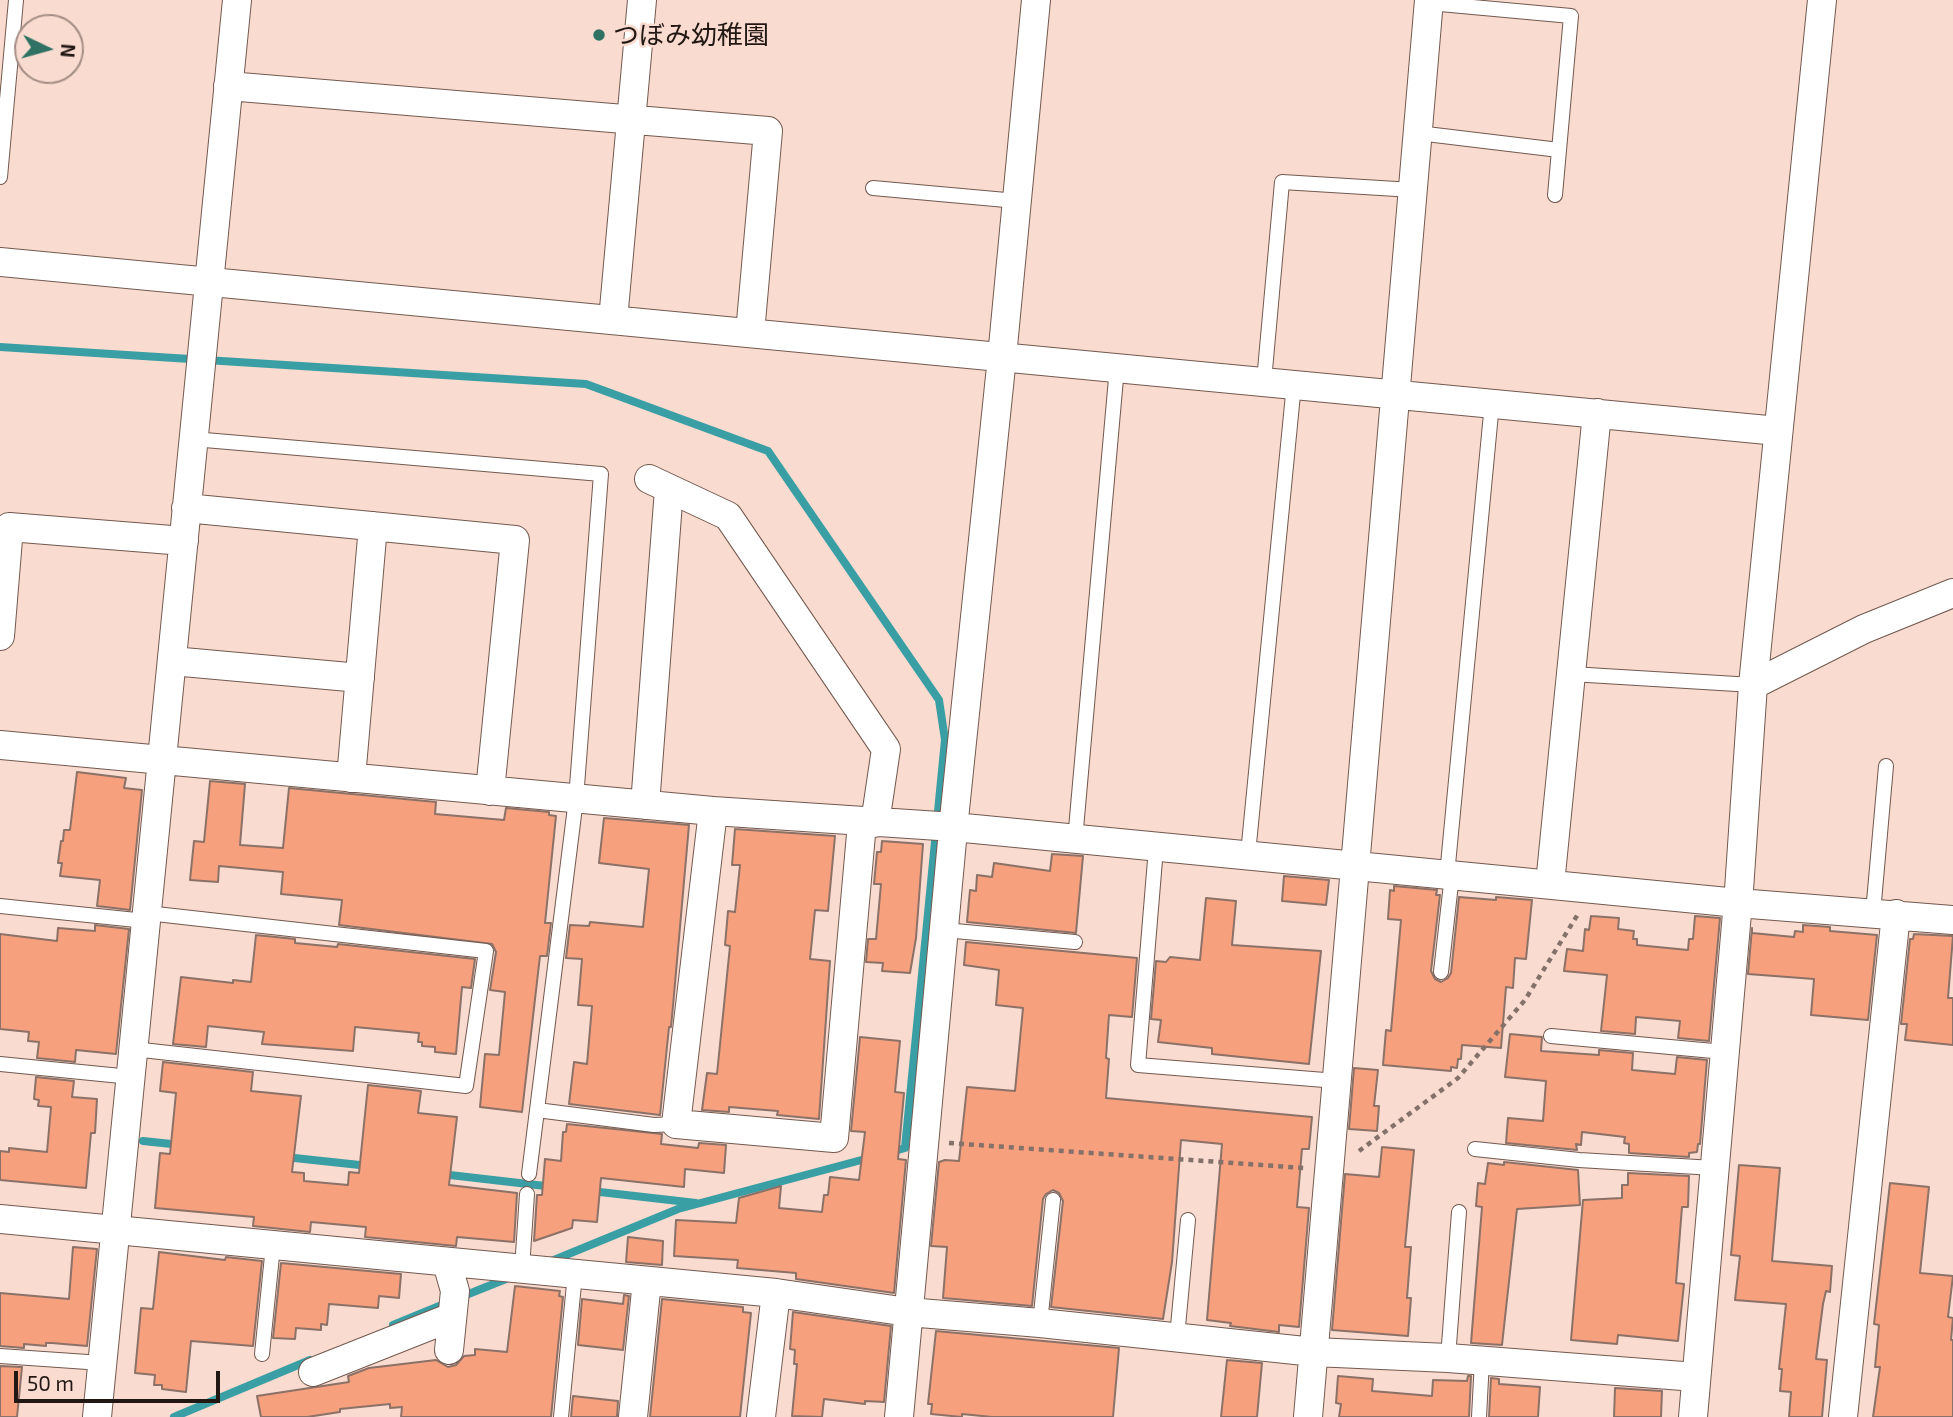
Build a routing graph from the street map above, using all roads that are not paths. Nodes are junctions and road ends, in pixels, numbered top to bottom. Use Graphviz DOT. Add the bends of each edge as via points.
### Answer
graph roads {
  1 [pos="16,0"];
  2 [pos="237,0"];
  3 [pos="642,0"];
  4 [pos="1035,0"];
  5 [pos="1822,0"];
  6 [pos="1429,1"];
  7 [pos="229,86"];
  8 [pos="631,119"];
  9 [pos="1418,133"];
  10 [pos="1559,150"];
  11 [pos="0,177"];
  12 [pos="873,188"];
  13 [pos="1413,190"];
  14 [pos="1555,195"];
  15 [pos="1017,201"];
  16 [pos="0,262"];
  17 [pos="209,282"];
  18 [pos="613,320"];
  19 [pos="750,333"];
  20 [pos="1002,356"];
  21 [pos="1117,367"];
  22 [pos="1264,381"];
  23 [pos="1294,384"];
  24 [pos="1396,394"];
  25 [pos="1492,403"];
  26 [pos="1597,413"];
  27 [pos="1778,431"];
  28 [pos="194,439"];
  29 [pos="186,508"];
  30 [pos="373,526"];
  31 [pos="184,541"];
  32 [pos="1953,593"];
  33 [pos="0,636"];
  34 [pos="172,661"];
  35 [pos="1571,674"];
  36 [pos="360,678"];
  37 [pos="1753,685"];
  38 [pos="0,745"];
  39 [pos="162,760"];
  40 [pos="1886,766"];
  41 [pos="351,778"];
  42 [pos="490,791"];
  43 [pos="576,799"];
  44 [pos="645,806"];
  45 [pos="713,811"];
  46 [pos="869,823"];
  47 [pos="943,827"];
  48 [pos="1075,840"];
  49 [pos="1156,848"];
  50 [pos="1248,855"];
  51 [pos="1355,865"];
  52 [pos="1450,875"];
  53 [pos="1550,884"];
  54 [pos="1738,903"];
  55 [pos="0,906"];
  56 [pos="1884,913"];
  57 [pos="146,917"];
  58 [pos="1953,920"];
  59 [pos="944,930"];
  60 [pos="1075,942"];
  61 [pos="1441,972"];
  62 [pos="1552,1035"];
  63 [pos="1724,1052"];
  64 [pos="132,1063"];
  65 [pos="0,1064"];
  66 [pos="1337,1081"];
  67 [pos="537,1110"];
  68 [pos="676,1124"];
  69 [pos="1475,1150"];
  70 [pos="1714,1168"];
  71 [pos="529,1174"];
  72 [pos="527,1194"];
  73 [pos="1054,1200"];
  74 [pos="1459,1212"];
  75 [pos="0,1219"];
  76 [pos="1188,1220"];
  77 [pos="116,1230"];
  78 [pos="272,1245"];
  79 [pos="447,1263"];
  80 [pos="522,1269"];
  81 [pos="575,1274"];
  82 [pos="647,1281"];
  83 [pos="776,1293"];
  84 [pos="908,1312"];
  85 [pos="452,1317"];
  86 [pos="1040,1323"];
  87 [pos="1177,1338"];
  88 [pos="449,1350"];
  89 [pos="1314,1352"];
  90 [pos="262,1354"];
  91 [pos="0,1356"];
  92 [pos="1448,1358"];
  93 [pos="1482,1360"];
  94 [pos="103,1363"];
  95 [pos="313,1372"];
  96 [pos="1696,1377"];
  97 [pos="97,1417"];
  98 [pos="561,1417"];
  99 [pos="633,1417"];
  100 [pos="761,1417"];
  101 [pos="899,1417"];
  102 [pos="1308,1417"];
  103 [pos="1479,1417"];
  104 [pos="1693,1417"];
  105 [pos="1843,1417"];
  1 -- 11 [label="lane"];
  2 -- 7 [label="street"];
  3 -- 8 [label="street"];
  4 -- 15 [label="street"];
  5 -- 27 [label="street"];
  6 -- 9 [label="street"];
  6 -- 10 [label="lane" via="1571,16"];
  7 -- 8 [label="street"];
  7 -- 17 [label="street"];
  8 -- 18 [label="street"];
  8 -- 19 [label="street" via="768,131"];
  9 -- 10 [label="lane"];
  9 -- 13 [label="street"];
  10 -- 14 [label="lane"];
  12 -- 15 [label="lane"];
  13 -- 22 [label="lane" via="1283,182"];
  13 -- 24 [label="street"];
  15 -- 20 [label="street"];
  16 -- 17 [label="street"];
  17 -- 18 [label="street"];
  17 -- 28 [label="street"];
  18 -- 19 [label="street"];
  19 -- 20 [label="street"];
  20 -- 21 [label="street"];
  20 -- 47 [label="street"];
  21 -- 22 [label="street"];
  21 -- 48 [label="lane"];
  22 -- 23 [label="street"];
  23 -- 24 [label="street"];
  23 -- 50 [label="lane"];
  24 -- 25 [label="street"];
  24 -- 51 [label="street"];
  25 -- 26 [label="street"];
  25 -- 52 [label="lane"];
  26 -- 27 [label="street"];
  26 -- 35 [label="street"];
  27 -- 37 [label="street"];
  28 -- 29 [label="street"];
  28 -- 43 [label="lane" via="601,474"];
  29 -- 30 [label="street"];
  29 -- 31 [label="street"];
  30 -- 36 [label="street"];
  30 -- 42 [label="street" via="515,540"];
  31 -- 33 [label="street" via="9,527"];
  31 -- 34 [label="street"];
  32 -- 37 [label="street" via="1864,629"];
  34 -- 36 [label="street"];
  34 -- 39 [label="street"];
  35 -- 37 [label="lane"];
  35 -- 53 [label="street"];
  36 -- 41 [label="street"];
  37 -- 54 [label="street"];
  38 -- 39 [label="street"];
  39 -- 41 [label="street"];
  39 -- 57 [label="street"];
  40 -- 56 [label="lane"];
  41 -- 42 [label="street"];
  42 -- 43 [label="street"];
  43 -- 44 [label="street"];
  43 -- 67 [label="lane"];
  44 -- 45 [label="street"];
  44 -- 46 [label="street" via="659,484 728,516 886,749"];
  45 -- 46 [label="street"];
  45 -- 68 [label="street"];
  46 -- 47 [label="street"];
  46 -- 68 [label="street" via="834,1138"];
  47 -- 48 [label="street"];
  47 -- 59 [label="street"];
  48 -- 49 [label="street"];
  49 -- 50 [label="street"];
  49 -- 66 [label="lane" via="1138,1065"];
  50 -- 51 [label="street"];
  51 -- 52 [label="street"];
  51 -- 66 [label="street"];
  52 -- 53 [label="street"];
  52 -- 61 [label="lane"];
  53 -- 54 [label="street"];
  54 -- 56 [label="street"];
  54 -- 63 [label="street"];
  55 -- 57 [label="lane"];
  56 -- 58 [label="street"];
  56 -- 105 [label="street"];
  57 -- 64 [label="street"];
  57 -- 64 [label="lane" via="486,951 466,1086"];
  59 -- 60 [label="lane"];
  59 -- 84 [label="street"];
  62 -- 63 [label="lane"];
  63 -- 70 [label="street"];
  64 -- 65 [label="lane"];
  64 -- 77 [label="street"];
  66 -- 89 [label="street"];
  67 -- 68 [label="lane"];
  67 -- 71 [label="lane"];
  69 -- 70 [label="lane"];
  70 -- 96 [label="street"];
  72 -- 80 [label="lane"];
  73 -- 86 [label="lane"];
  74 -- 92 [label="lane"];
  75 -- 77 [label="street"];
  76 -- 87 [label="lane"];
  77 -- 78 [label="street"];
  77 -- 94 [label="street"];
  78 -- 79 [label="street"];
  78 -- 90 [label="lane"];
  79 -- 80 [label="street"];
  79 -- 85 [label="street" via="455,1291"];
  80 -- 81 [label="street"];
  81 -- 82 [label="street"];
  81 -- 98 [label="lane"];
  82 -- 83 [label="street"];
  82 -- 99 [label="street"];
  83 -- 84 [label="street"];
  83 -- 100 [label="street"];
  84 -- 86 [label="street"];
  84 -- 101 [label="street"];
  85 -- 88 [label="street"];
  85 -- 95 [label="street"];
  86 -- 87 [label="street"];
  87 -- 89 [label="street"];
  89 -- 92 [label="street"];
  89 -- 102 [label="street"];
  91 -- 94 [label="lane"];
  92 -- 93 [label="street"];
  93 -- 96 [label="street"];
  93 -- 103 [label="lane"];
  94 -- 97 [label="street"];
  96 -- 104 [label="street"];
}
